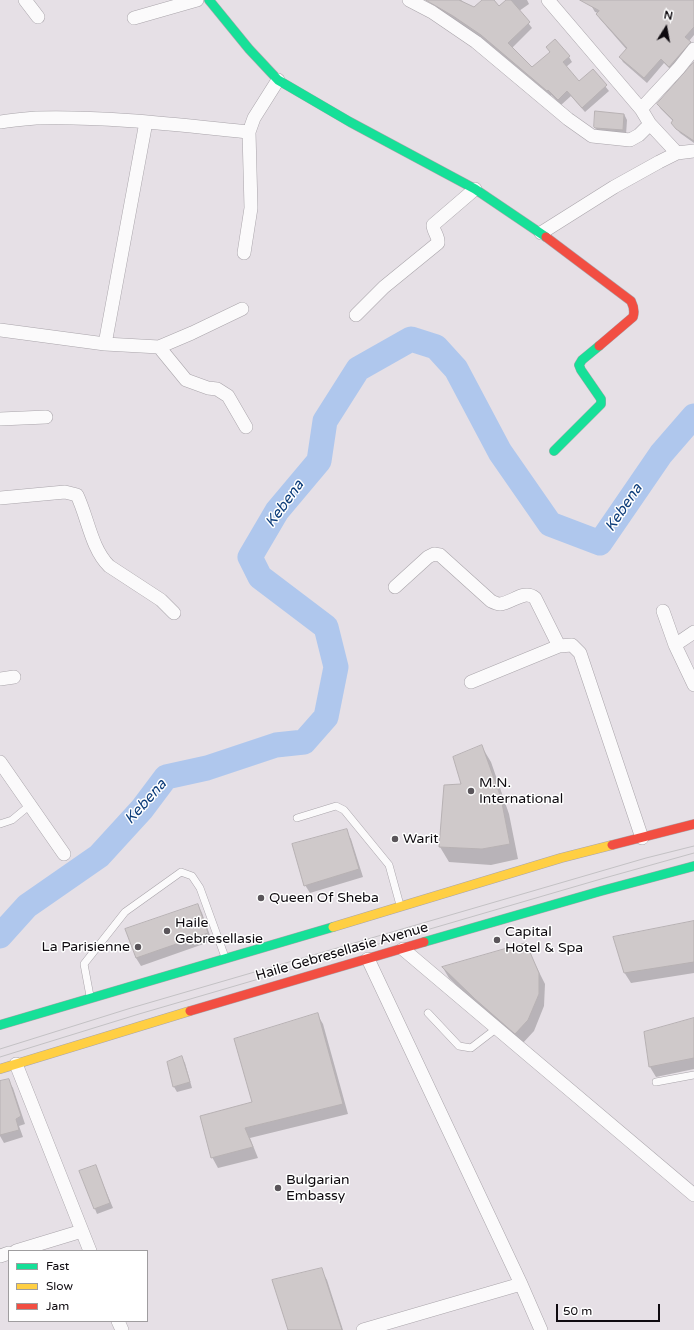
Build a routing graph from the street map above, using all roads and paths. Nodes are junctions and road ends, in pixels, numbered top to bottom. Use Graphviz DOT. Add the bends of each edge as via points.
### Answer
graph roads {
  1 [pos="25,0"];
  2 [pos="197,0"];
  3 [pos="209,0"];
  4 [pos="409,0"];
  5 [pos="548,0"];
  6 [pos="38,17"];
  7 [pos="134,18"];
  8 [pos="694,49"];
  9 [pos="278,80"];
  10 [pos="641,109"];
  11 [pos="0,122"];
  12 [pos="146,122"];
  13 [pos="650,124"];
  14 [pos="249,132"];
  15 [pos="694,151"];
  16 [pos="677,153"];
  17 [pos="475,189"];
  18 [pos="541,233"];
  19 [pos="244,253"];
  20 [pos="242,309"];
  21 [pos="356,315"];
  22 [pos="0,330"];
  23 [pos="105,344"];
  24 [pos="159,347"];
  25 [pos="46,417"];
  26 [pos="0,419"];
  27 [pos="246,427"];
  28 [pos="554,451"];
  29 [pos="0,498"];
  30 [pos="395,587"];
  31 [pos="663,611"];
  32 [pos="174,613"];
  33 [pos="694,632"];
  34 [pos="675,645"];
  35 [pos="559,646"];
  36 [pos="14,677"];
  37 [pos="0,678"];
  38 [pos="471,682"];
  39 [pos="694,685"];
  40 [pos="0,762"];
  41 [pos="30,805"];
  42 [pos="298,818"];
  43 [pos="0,824"];
  44 [pos="694,824"];
  45 [pos="642,838"];
  46 [pos="64,854"];
  47 [pos="694,866"];
  48 [pos="400,906"];
  49 [pos="403,949"];
  50 [pos="226,959"];
  51 [pos="368,959"];
  52 [pos="90,998"];
  53 [pos="428,1013"];
  54 [pos="0,1025"];
  55 [pos="497,1028"];
  56 [pos="16,1064"];
  57 [pos="0,1069"];
  58 [pos="694,1075"];
  59 [pos="656,1082"];
  60 [pos="694,1194"];
  61 [pos="82,1231"];
  62 [pos="19,1250"];
  63 [pos="90,1250"];
  64 [pos="521,1284"];
  65 [pos="363,1330"];
  66 [pos="541,1330"];
  1 -- 6 [label="street"];
  2 -- 7 [label="street"];
  3 -- 9 [label="main road"];
  4 -- 13 [label="street" via="432,12 476,42 592,136 630,140"];
  5 -- 10 [label="street"];
  8 -- 10 [label="street"];
  9 -- 14 [label="street" via="254,118"];
  9 -- 17 [label="main road"];
  10 -- 13 [label="street"];
  11 -- 12 [label="street" via="35,118"];
  12 -- 14 [label="street"];
  12 -- 23 [label="street"];
  13 -- 16 [label="street"];
  14 -- 19 [label="street" via="251,208"];
  15 -- 16 [label="street"];
  16 -- 18 [label="street" via="614,187"];
  17 -- 18 [label="main road"];
  17 -- 21 [label="street" via="433,225 438,243 384,287"];
  18 -- 28 [label="main road" via="631,301 635,310 633,317 579,365 601,399 601,404"];
  20 -- 24 [label="street"];
  22 -- 23 [label="street"];
  23 -- 24 [label="street"];
  24 -- 27 [label="street" via="186,380 217,389 228,396"];
  25 -- 26 [label="street"];
  29 -- 32 [label="street" via="65,492 77,495 103,559 161,600"];
  30 -- 35 [label="street" via="428,557 440,555 490,601 500,604 527,594 532,595"];
  31 -- 34 [label="street"];
  33 -- 34 [label="street"];
  34 -- 39 [label="street"];
  35 -- 38 [label="street"];
  35 -- 45 [label="street" via="572,645 580,653"];
  36 -- 37 [label="street"];
  40 -- 41 [label="street"];
  41 -- 43 [label="lane" via="12,820"];
  41 -- 46 [label="street"];
  42 -- 48 [label="lane" via="336,806 344,810 389,866"];
  44 -- 45 [label="main road, Haile Gebresellasie Avenue"];
  45 -- 48 [label="main road, Haile Gebresellasie Avenue" via="561,858"];
  47 -- 49 [label="main road, Haile Gebresellasie Avenue"];
  48 -- 50 [label="main road, Haile Gebresellasie Avenue"];
  49 -- 51 [label="main road, Haile Gebresellasie Avenue"];
  49 -- 55 [label="street"];
  50 -- 52 [label="main road, Haile Gebresellasie Avenue"];
  50 -- 52 [label="lane" via="200,888 192,876 181,872 125,912 84,964"];
  51 -- 56 [label="main road, Haile Gebresellasie Avenue"];
  51 -- 64 [label="street"];
  52 -- 54 [label="main road, Haile Gebresellasie Avenue"];
  53 -- 55 [label="lane" via="459,1046 472,1048"];
  55 -- 60 [label="street"];
  56 -- 57 [label="main road, Haile Gebresellasie Avenue"];
  56 -- 61 [label="street"];
  58 -- 59 [label="lane"];
  61 -- 62 [label="street"];
  61 -- 63 [label="street"];
  64 -- 65 [label="street"];
  64 -- 66 [label="street"];
}
